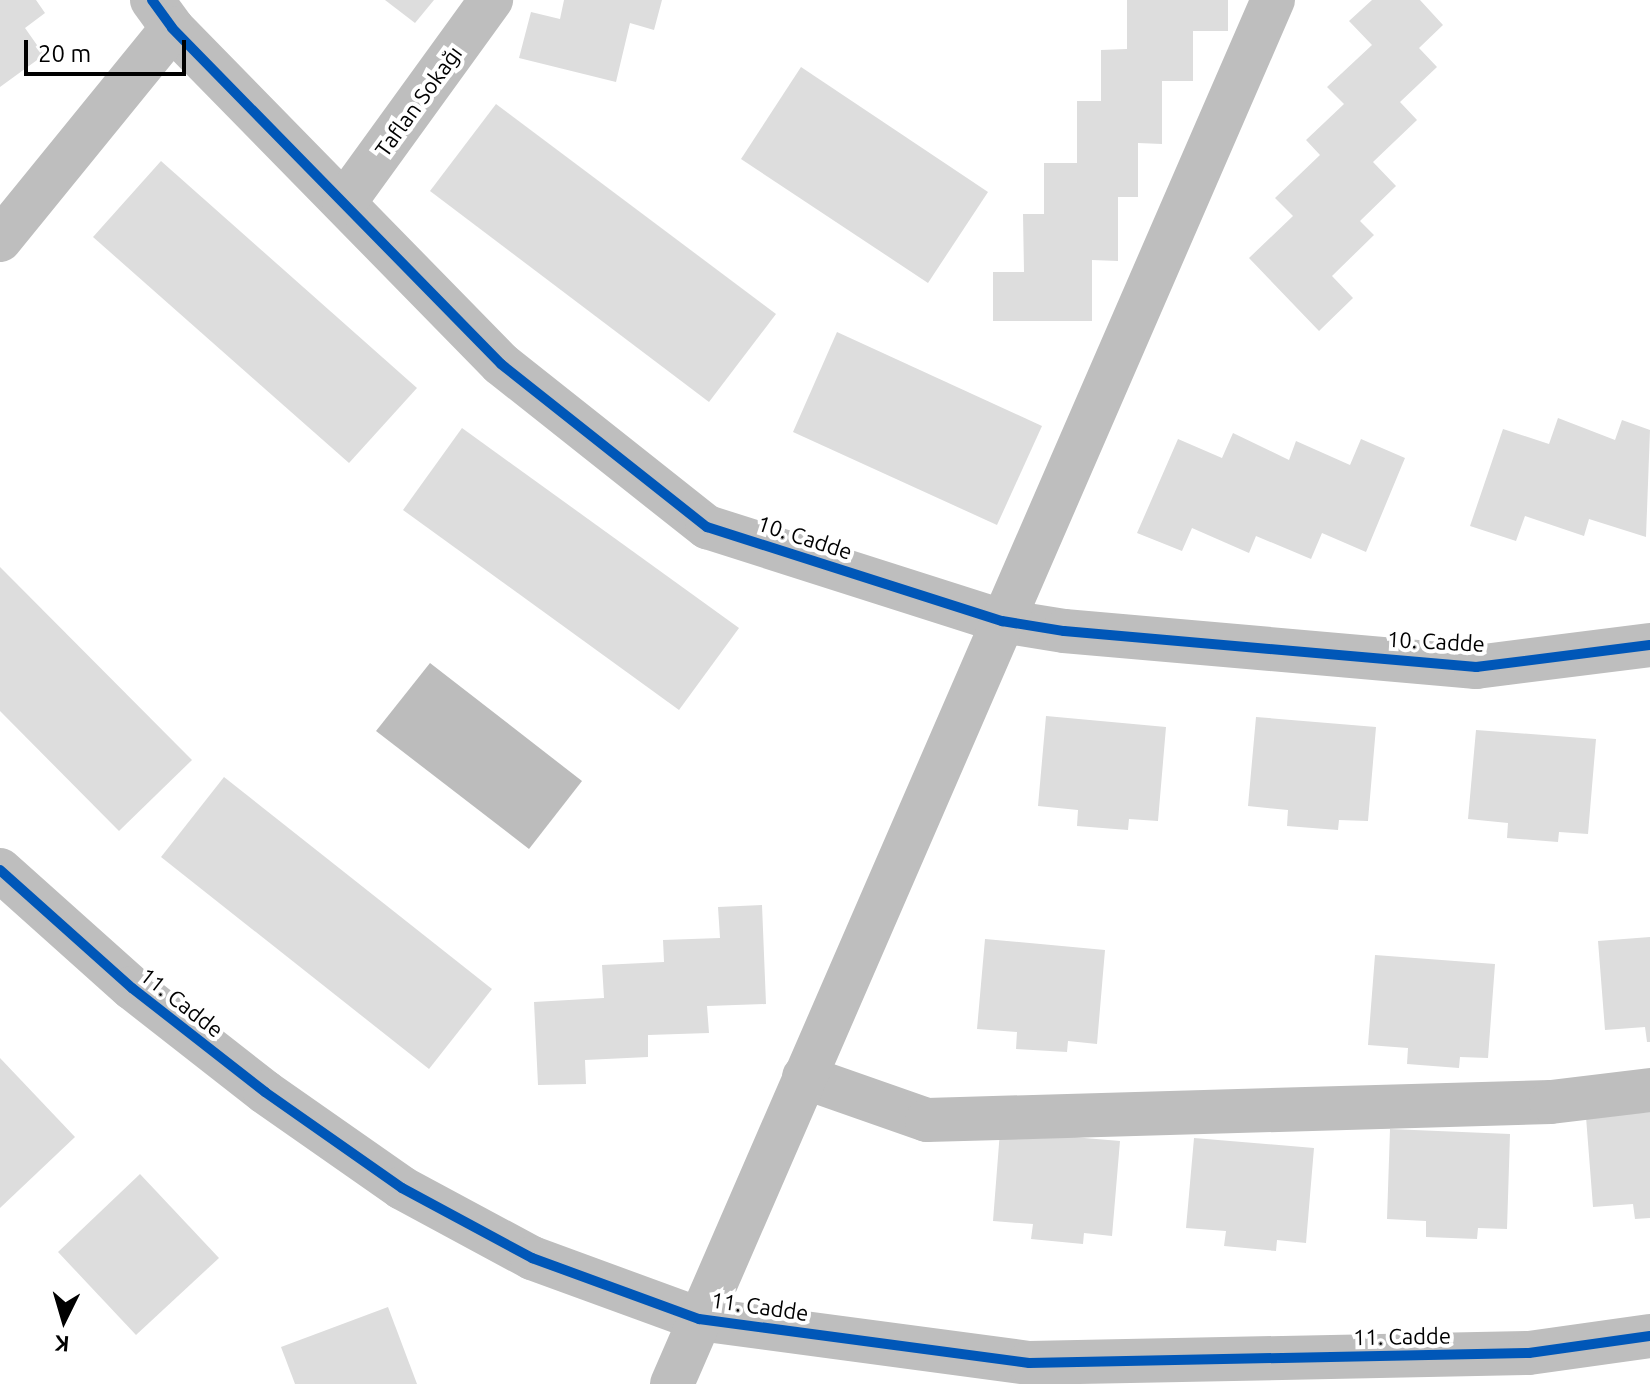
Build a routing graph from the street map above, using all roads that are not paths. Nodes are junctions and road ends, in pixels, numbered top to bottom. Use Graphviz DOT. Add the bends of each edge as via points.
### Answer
graph roads {
  1 [pos="491,0"];
  2 [pos="1273,0"];
  3 [pos="162,14"];
  4 [pos="344,203"];
  5 [pos="0,240"];
  6 [pos="1002,621"];
  7 [pos="1650,645"];
  8 [pos="0,870"];
  9 [pos="804,1077"];
  10 [pos="1650,1090"];
  11 [pos="699,1319"];
  12 [pos="1650,1336"];
  13 [pos="1529,1369"];
  14 [pos="672,1384"];
  1 -- 4 [label="street, Taflan Sokağı"];
  2 -- 6 [label="street"];
  3 -- 4 [label="street, 10. Cadde"];
  3 -- 5 [label="street"];
  4 -- 6 [label="street, 10. Cadde" via="501,364 707,527"];
  6 -- 7 [label="street, 10. Cadde" via="1476,667"];
  6 -- 9 [label="street"];
  8 -- 11 [label="street, 11. Cadde" via="132,988 265,1092 402,1188 532,1258"];
  9 -- 10 [label="street" via="927,1120 1551,1102"];
  9 -- 11 [label="street"];
  11 -- 13 [label="street, 11. Cadde" via="1029,1363"];
  11 -- 14 [label="street"];
  12 -- 13 [label="street, 11. Cadde"];
}
